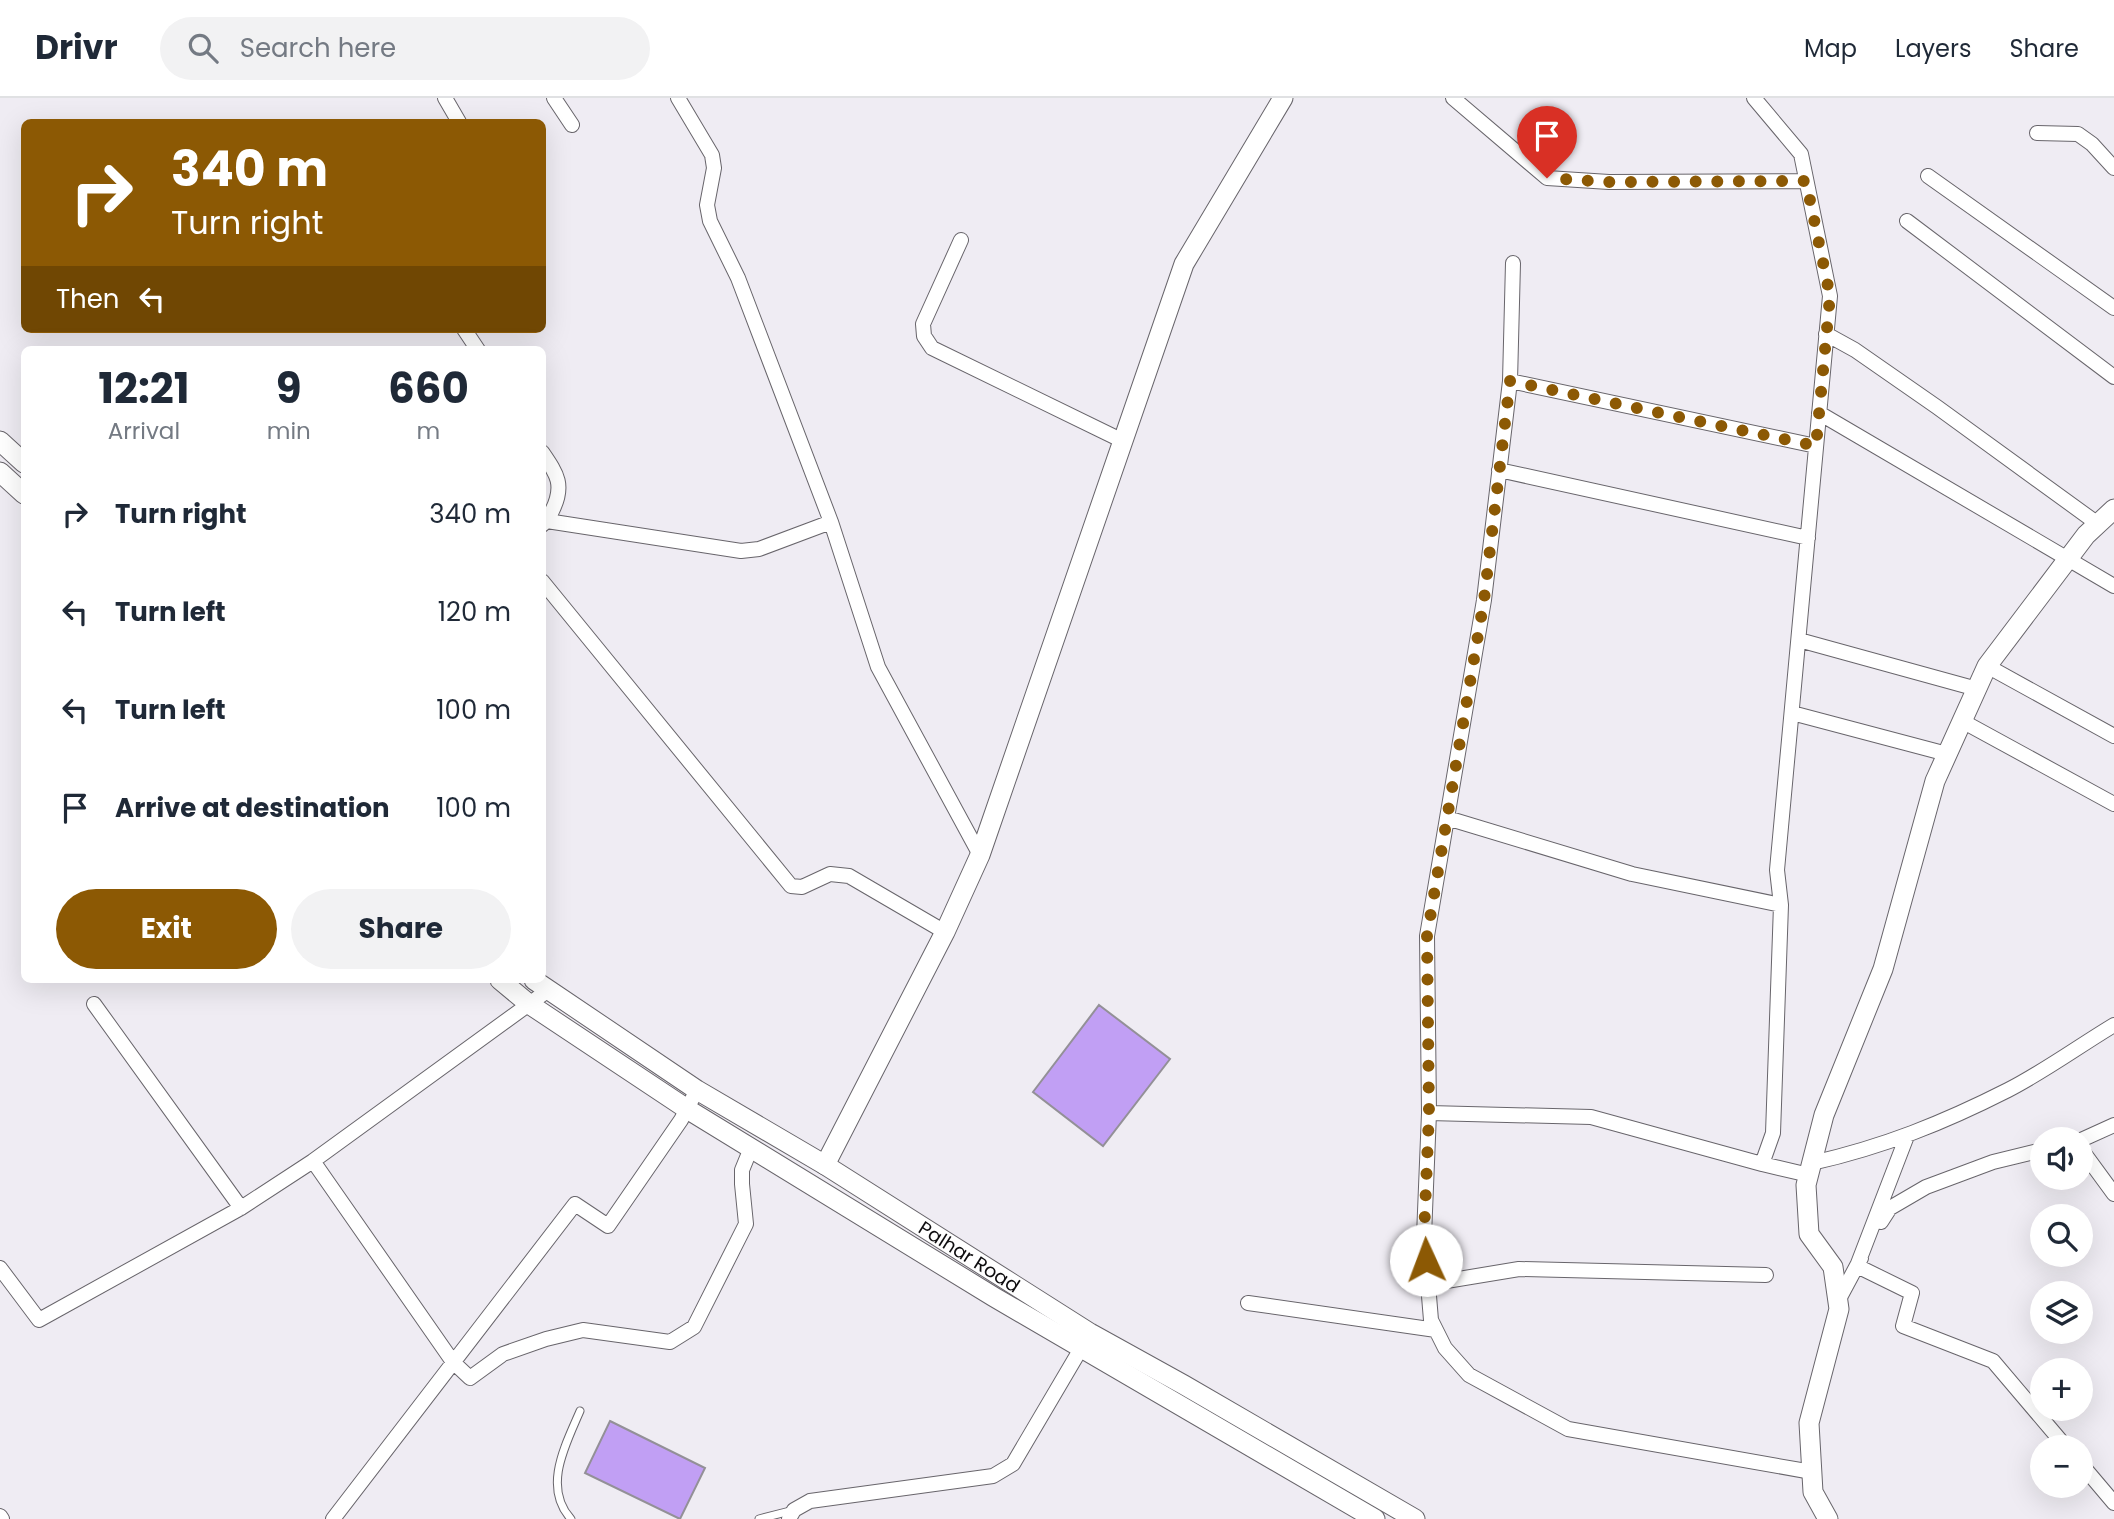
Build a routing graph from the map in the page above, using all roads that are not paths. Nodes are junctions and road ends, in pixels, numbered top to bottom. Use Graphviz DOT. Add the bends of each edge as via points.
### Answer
graph roads {
  1 [pos="445,98"];
  2 [pos="554,98"];
  3 [pos="678,98"];
  4 [pos="1283,98"];
  5 [pos="1453,98"];
  6 [pos="1754,98"];
  7 [pos="457,119"];
  8 [pos="572,125"];
  9 [pos="2037,133"];
  10 [pos="2114,168"];
  11 [pos="1928,176"];
  12 [pos="1806,181"];
  13 [pos="1907,221"];
  14 [pos="961,240"];
  15 [pos="1513,263"];
  16 [pos="2114,307"];
  17 [pos="1826,334"];
  18 [pos="2114,377"];
  19 [pos="1510,381"];
  20 [pos="1819,413"];
  21 [pos="0,441"];
  22 [pos="1123,441"];
  23 [pos="1816,446"];
  24 [pos="546,458"];
  25 [pos="21,460"];
  26 [pos="1499,470"];
  27 [pos="0,472"];
  28 [pos="21,491"];
  29 [pos="2114,509"];
  30 [pos="546,521"];
  31 [pos="831,522"];
  32 [pos="546,523"];
  33 [pos="2098,524"];
  34 [pos="1808,538"];
  35 [pos="2068,560"];
  36 [pos="546,586"];
  37 [pos="2114,586"];
  38 [pos="1798,640"];
  39 [pos="1987,666"];
  40 [pos="1977,689"];
  41 [pos="1792,713"];
  42 [pos="1962,721"];
  43 [pos="2114,736"];
  44 [pos="1947,754"];
  45 [pos="2114,804"];
  46 [pos="1447,818"];
  47 [pos="980,855"];
  48 [pos="1781,905"];
  49 [pos="945,932"];
  50 [pos="504,983"];
  51 [pos="540,985"];
  52 [pos="94,1004"];
  53 [pos="529,1004"];
  54 [pos="2114,1025"];
  55 [pos="697,1090"];
  56 [pos="687,1109"];
  57 [pos="1429,1113"];
  58 [pos="2114,1125"];
  59 [pos="2093,1135"];
  60 [pos="1907,1136"];
  61 [pos="751,1147"];
  62 [pos="2030,1153"];
  63 [pos="313,1161"];
  64 [pos="1762,1164"];
  65 [pos="825,1165"];
  66 [pos="2093,1165"];
  67 [pos="1810,1169"];
  68 [pos="2114,1194"];
  69 [pos="240,1208"];
  70 [pos="1857,1266"];
  71 [pos="0,1268"];
  72 [pos="1766,1275"];
  73 [pos="1428,1284"];
  74 [pos="1838,1301"];
  75 [pos="1248,1303"];
  76 [pos="1436,1330"];
  77 [pos="1086,1340"];
  78 [pos="453,1362"];
  79 [pos="580,1411"];
  80 [pos="2056,1435"];
  81 [pos="1812,1472"];
  82 [pos="2093,1478"];
  83 [pos="2114,1503"];
  84 [pos="792,1515"];
  85 [pos="333,1519"];
  86 [pos="570,1519"];
  87 [pos="759,1519"];
  88 [pos="1375,1519"];
  89 [pos="1415,1519"];
  90 [pos="1828,1519"];
  1 -- 7 [label="street"];
  2 -- 8 [label="street"];
  3 -- 31 [label="street" via="712,155 710,221 738,278"];
  4 -- 22 [label="street" via="1184,264"];
  5 -- 12 [label="street" via="1547,178"];
  6 -- 12 [label="street" via="1801,154"];
  9 -- 10 [label="street" via="2078,134"];
  11 -- 16 [label="street"];
  12 -- 17 [label="street" via="1830,296"];
  13 -- 18 [label="street"];
  14 -- 22 [label="street" via="923,324 932,348"];
  15 -- 19 [label="street"];
  17 -- 20 [label="street"];
  17 -- 33 [label="street" via="1855,349"];
  19 -- 23 [label="street"];
  19 -- 26 [label="street"];
  20 -- 23 [label="street"];
  20 -- 35 [label="street"];
  21 -- 25 [label="street"];
  22 -- 47 [label="street"];
  23 -- 34 [label="street"];
  24 -- 30 [label="street" via="557,475 559,490"];
  26 -- 34 [label="street"];
  26 -- 46 [label="street" via="1484,600"];
  27 -- 28 [label="street"];
  29 -- 33 [label="street"];
  31 -- 32 [label="street" via="759,549 741,551"];
  31 -- 47 [label="street" via="878,667"];
  33 -- 35 [label="street"];
  34 -- 38 [label="street"];
  35 -- 37 [label="street"];
  35 -- 39 [label="street"];
  36 -- 49 [label="street" via="791,886 803,887 830,874 849,876"];
  38 -- 40 [label="street"];
  38 -- 41 [label="street"];
  39 -- 40 [label="street"];
  39 -- 43 [label="street"];
  40 -- 42 [label="street"];
  41 -- 44 [label="street"];
  41 -- 48 [label="street" via="1777,870"];
  42 -- 44 [label="street"];
  42 -- 45 [label="street"];
  44 -- 67 [label="street" via="1935,781 1883,969 1824,1115"];
  46 -- 48 [label="street" via="1632,874"];
  46 -- 57 [label="street" via="1427,936"];
  47 -- 49 [label="street"];
  48 -- 64 [label="street" via="1773,1133"];
  49 -- 65 [label="street"];
  50 -- 53 [label="street, Palhar Road"];
  51 -- 53 [label="street"];
  51 -- 55 [label="street, Palhar Road"];
  52 -- 69 [label="street"];
  53 -- 56 [label="street, Palhar Road"];
  53 -- 63 [label="street"];
  54 -- 60 [label="street" via="2010,1089"];
  55 -- 56 [label="street"];
  55 -- 65 [label="street, Palhar Road"];
  56 -- 61 [label="street, Palhar Road"];
  56 -- 78 [label="street" via="608,1226 575,1205"];
  57 -- 64 [label="street" via="1591,1117"];
  57 -- 73 [label="street" via="1424,1236"];
  58 -- 59 [label="street"];
  60 -- 67 [label="street"];
  60 -- 70 [label="street"];
  61 -- 77 [label="street, Palhar Road" via="994,1297"];
  61 -- 78 [label="street" via="742,1170 746,1224 694,1327 670,1342 583,1330 503,1354 470,1378"];
  62 -- 70 [label="street" via="1926,1187 1890,1208"];
  63 -- 69 [label="street"];
  63 -- 78 [label="street"];
  64 -- 67 [label="street"];
  65 -- 77 [label="street, Palhar Road"];
  66 -- 68 [label="street"];
  67 -- 74 [label="street" via="1806,1185 1809,1234 1833,1267"];
  69 -- 71 [label="street" via="39,1320"];
  70 -- 74 [label="street"];
  70 -- 80 [label="street" via="1912,1293 1903,1326 1993,1362"];
  72 -- 73 [label="street" via="1519,1269"];
  73 -- 76 [label="street"];
  74 -- 81 [label="street" via="1809,1423"];
  75 -- 76 [label="street"];
  76 -- 81 [label="street" via="1469,1375 1568,1429"];
  77 -- 84 [label="street" via="1013,1464 993,1476 810,1501"];
  77 -- 88 [label="street, Palhar Road"];
  77 -- 89 [label="street, Palhar Road" via="1207,1398"];
  78 -- 85 [label="street"];
  79 -- 86 [label="lane" via="557,1470 558,1490"];
  81 -- 90 [label="street" via="1813,1492"];
  82 -- 83 [label="street"];
  84 -- 87 [label="lane"];
}
